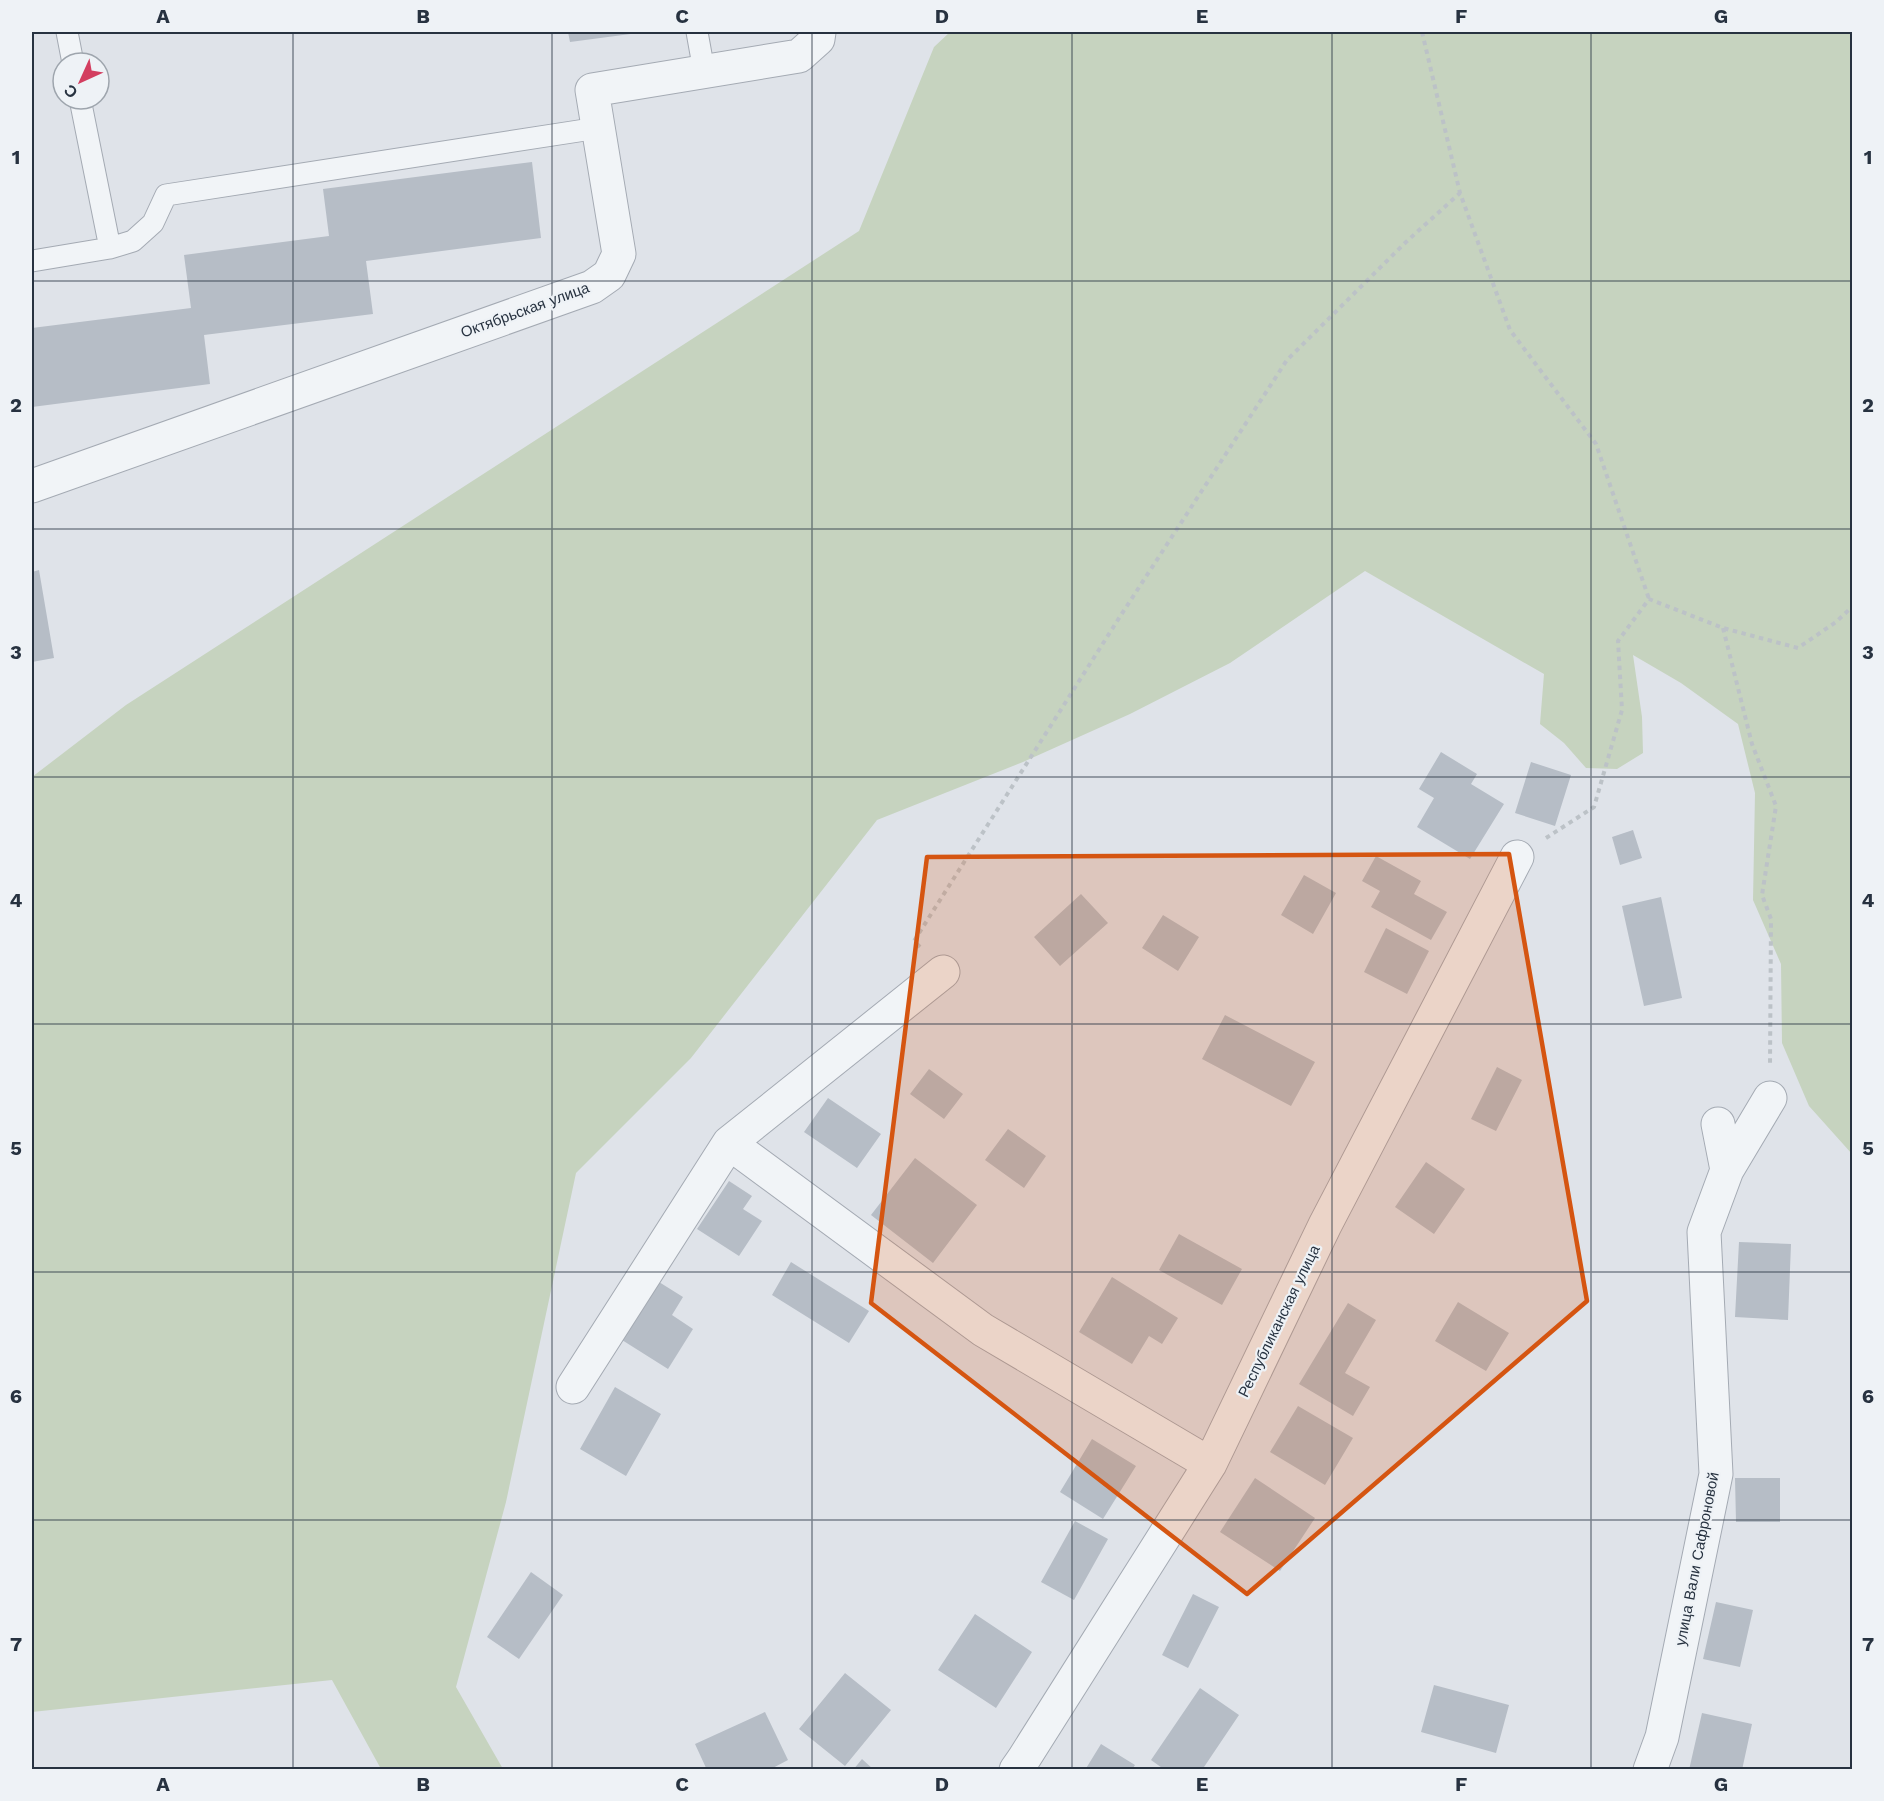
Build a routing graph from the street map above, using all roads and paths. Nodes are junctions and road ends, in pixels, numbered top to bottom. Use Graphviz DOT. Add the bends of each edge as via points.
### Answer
graph roads {
  1 [pos="67,32"];
  2 [pos="697,32"];
  3 [pos="819,32"];
  4 [pos="1422,32"];
  5 [pos="71,51"];
  6 [pos="704,71"];
  7 [pos="82,111"];
  8 [pos="598,128"];
  9 [pos="1460,194"];
  10 [pos="110,248"];
  11 [pos="32,261"];
  12 [pos="32,486"];
  13 [pos="1648,598"];
  14 [pos="1852,607"];
  15 [pos="1723,627"];
  16 [pos="1517,857"];
  17 [pos="914,941"];
  18 [pos="943,972"];
  19 [pos="1770,1098"];
  20 [pos="1718,1124"];
  21 [pos="729,1143"];
  22 [pos="1727,1170"];
  23 [pos="573,1387"];
  24 [pos="1210,1464"];
  25 [pos="1016,1770"];
  26 [pos="1650,1770"];
  1 -- 5 [label="lane"];
  2 -- 6 [label="lane"];
  3 -- 6 [label="street, Октябрьская улица" via="818,39 799,56"];
  4 -- 9 [label="path"];
  6 -- 8 [label="street, Октябрьская улица" via="592,90"];
  7 -- 10 [label="lane"];
  8 -- 10 [label="lane" via="166,195 153,223 133,241"];
  8 -- 12 [label="street, Октябрьская улица" via="619,254 609,275 592,287"];
  9 -- 13 [label="path" via="1510,330 1596,444"];
  9 -- 17 [label="path" via="1287,360"];
  10 -- 11 [label="lane"];
  13 -- 15 [label="path"];
  13 -- 16 [label="path" via="1618,641 1622,710 1594,807"];
  14 -- 15 [label="path" via="1798,648"];
  15 -- 19 [label="path" via="1752,744 1776,806 1762,895 1771,919"];
  16 -- 24 [label="street, Республиканская улица" via="1325,1225"];
  18 -- 21 [label="street"];
  19 -- 22 [label="street, улица Вали Сафроновой"];
  20 -- 22 [label="street"];
  21 -- 23 [label="street"];
  21 -- 24 [label="street" via="983,1330"];
  22 -- 26 [label="street, улица Вали Сафроновой" via="1704,1232 1716,1474 1662,1737"];
  24 -- 25 [label="street, Республиканская улица"];
}
